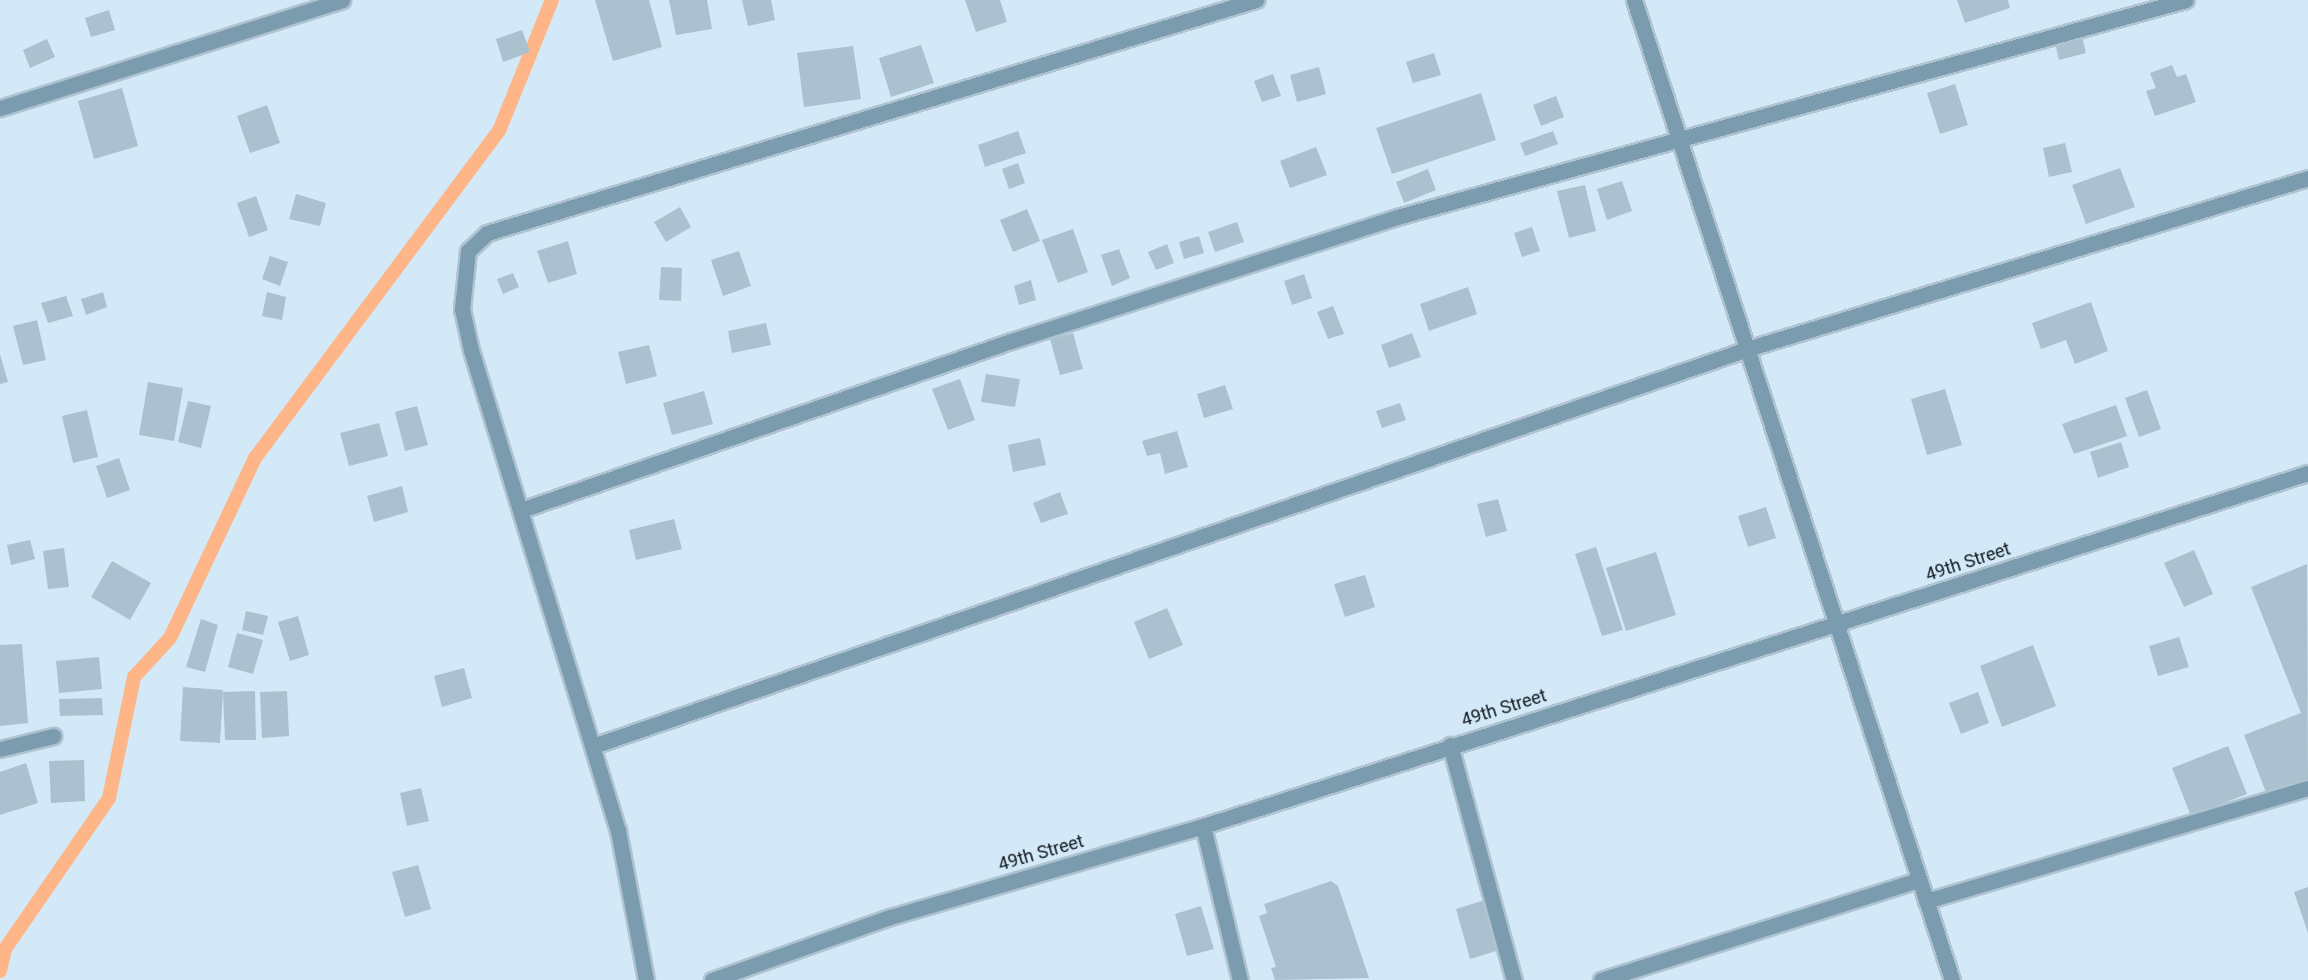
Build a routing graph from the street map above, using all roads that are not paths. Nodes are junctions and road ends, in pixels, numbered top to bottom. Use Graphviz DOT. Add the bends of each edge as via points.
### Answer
graph roads {
  1 [pos="342,0"];
  2 [pos="1256,0"];
  3 [pos="1634,0"];
  4 [pos="2186,0"];
  5 [pos="0,108"];
  6 [pos="1678,135"];
  7 [pos="2308,178"];
  8 [pos="1747,349"];
  9 [pos="2308,473"];
  10 [pos="521,510"];
  11 [pos="1836,624"];
  12 [pos="53,736"];
  13 [pos="1450,745"];
  14 [pos="593,746"];
  15 [pos="0,748"];
  16 [pos="2308,788"];
  17 [pos="1203,826"];
  18 [pos="1919,880"];
  19 [pos="1926,901"];
  20 [pos="646,980"];
  21 [pos="712,980"];
  22 [pos="1240,980"];
  23 [pos="1514,980"];
  24 [pos="1601,980"];
  25 [pos="1952,980"];
  1 -- 5 [label="street"];
  2 -- 10 [label="street" via="487,233 468,251 462,309"];
  3 -- 6 [label="street"];
  4 -- 6 [label="street"];
  6 -- 8 [label="street"];
  6 -- 10 [label="street" via="1397,217 1011,341"];
  7 -- 8 [label="street"];
  8 -- 11 [label="street"];
  8 -- 14 [label="street"];
  9 -- 11 [label="street, 49th Street"];
  10 -- 14 [label="street"];
  11 -- 13 [label="street, 49th Street"];
  11 -- 18 [label="street"];
  12 -- 15 [label="street"];
  13 -- 17 [label="street, 49th Street"];
  13 -- 23 [label="street"];
  14 -- 20 [label="street" via="618,831"];
  16 -- 19 [label="street"];
  17 -- 21 [label="street, 49th Street" via="890,917"];
  17 -- 22 [label="street"];
  18 -- 19 [label="street"];
  18 -- 24 [label="street"];
  19 -- 25 [label="street"];
}
